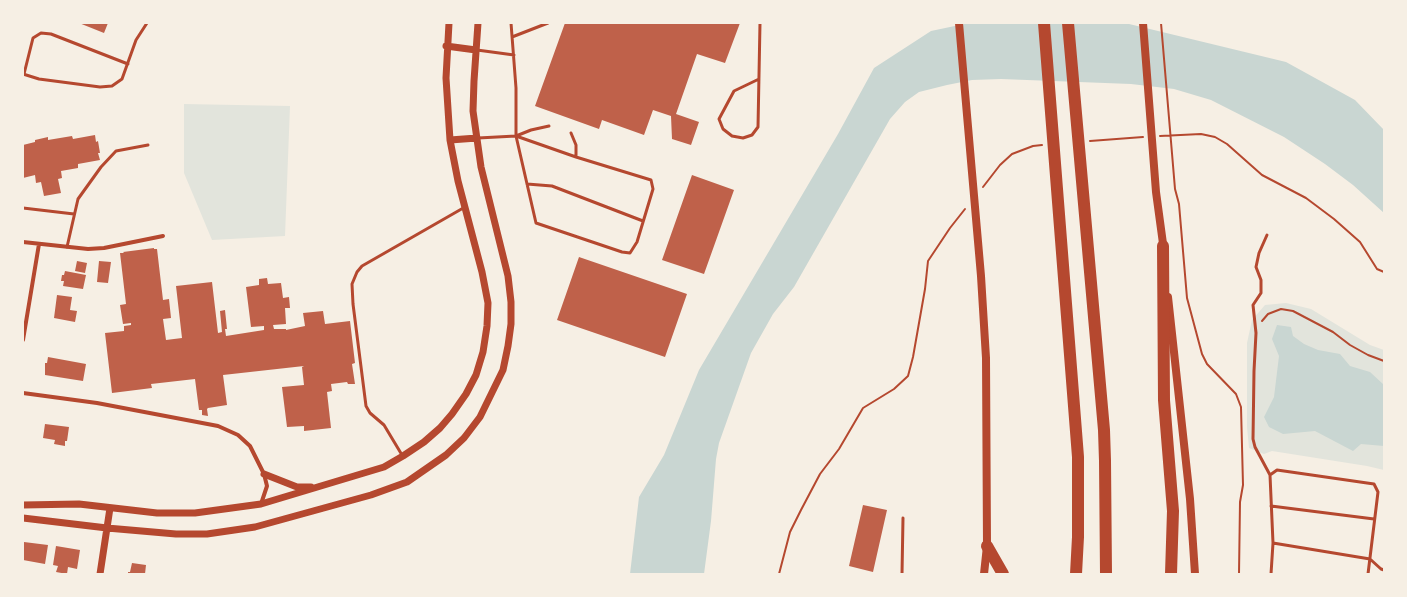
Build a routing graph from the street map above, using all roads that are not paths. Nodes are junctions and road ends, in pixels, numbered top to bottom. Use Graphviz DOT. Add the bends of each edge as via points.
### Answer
graph roads {
  1 [pos="147,23"];
  2 [pos="448,23"];
  3 [pos="478,23"];
  4 [pos="511,23"];
  5 [pos="548,23"];
  6 [pos="760,23"];
  7 [pos="959,23"];
  8 [pos="1044,23"];
  9 [pos="1068,23"];
  10 [pos="1143,23"];
  11 [pos="512,37"];
  12 [pos="446,46"];
  13 [pos="476,50"];
  14 [pos="514,55"];
  15 [pos="128,64"];
  16 [pos="24,74"];
  17 [pos="759,79"];
  18 [pos="549,126"];
  19 [pos="571,133"];
  20 [pos="516,136"];
  21 [pos="477,138"];
  22 [pos="450,140"];
  23 [pos="148,145"];
  24 [pos="576,157"];
  25 [pos="527,184"];
  26 [pos="465,207"];
  27 [pos="23,208"];
  28 [pos="74,214"];
  29 [pos="643,221"];
  30 [pos="1267,234"];
  31 [pos="163,236"];
  32 [pos="23,242"];
  33 [pos="39,244"];
  34 [pos="1163,246"];
  35 [pos="67,247"];
  36 [pos="23,340"];
  37 [pos="23,393"];
  38 [pos="403,456"];
  39 [pos="264,474"];
  40 [pos="1270,475"];
  41 [pos="321,487"];
  42 [pos="261,504"];
  43 [pos="23,505"];
  44 [pos="1272,506"];
  45 [pos="110,508"];
  46 [pos="23,518"];
  47 [pos="903,518"];
  48 [pos="1374,520"];
  49 [pos="107,528"];
  50 [pos="1273,542"];
  51 [pos="986,546"];
  52 [pos="1370,559"];
  53 [pos="1384,570"];
  54 [pos="100,574"];
  55 [pos="902,574"];
  56 [pos="984,574"];
  57 [pos="1003,574"];
  58 [pos="1076,574"];
  59 [pos="1106,574"];
  60 [pos="1172,574"];
  61 [pos="1195,574"];
  62 [pos="1271,574"];
  63 [pos="1368,574"];
  1 -- 15 [label="lane" via="138,35"];
  2 -- 12 [label="street"];
  3 -- 13 [label="street"];
  4 -- 11 [label="lane"];
  5 -- 11 [label="lane"];
  6 -- 17 [label="lane"];
  7 -- 51 [label="main road" via="986,358"];
  8 -- 58 [label="highway" via="1078,457"];
  9 -- 59 [label="highway" via="1104,430"];
  10 -- 34 [label="main road" via="1156,192"];
  11 -- 14 [label="lane"];
  12 -- 13 [label="street"];
  12 -- 22 [label="street"];
  13 -- 14 [label="lane"];
  13 -- 21 [label="street" via="473,112"];
  14 -- 20 [label="lane"];
  15 -- 16 [label="lane" via="122,79 106,87"];
  15 -- 16 [label="lane" via="51,34 41,33 34,38"];
  17 -- 17 [label="lane" via="758,127 752,135 743,138 732,136 723,130 719,119 734,91"];
  18 -- 20 [label="lane"];
  19 -- 24 [label="lane" via="576,145"];
  20 -- 21 [label="lane"];
  20 -- 24 [label="lane"];
  20 -- 25 [label="lane"];
  21 -- 22 [label="street"];
  21 -- 49 [label="street" via="481,167 508,276 511,302 508,346 503,370 480,417 464,438 446,455 407,482 371,495 255,527 207,534"];
  22 -- 26 [label="street"];
  23 -- 28 [label="lane" via="116,151 78,199"];
  24 -- 29 [label="lane" via="651,180 654,189"];
  25 -- 29 [label="lane" via="552,186"];
  25 -- 29 [label="lane" via="536,223 622,252 630,253 637,242"];
  26 -- 38 [label="street" via="488,304 483,352 476,374 452,414 424,442"];
  26 -- 38 [label="lane" via="362,266 352,284 366,406 384,425"];
  27 -- 28 [label="lane"];
  28 -- 35 [label="lane"];
  30 -- 40 [label="lane" via="1256,267 1261,280 1261,293 1253,305 1256,333 1253,439"];
  31 -- 35 [label="street" via="104,248"];
  32 -- 33 [label="street"];
  33 -- 35 [label="street"];
  33 -- 36 [label="street"];
  34 -- 60 [label="highway" via="1164,400 1173,511"];
  34 -- 61 [label="main road" via="1190,499"];
  37 -- 39 [label="street" via="97,403 218,426 238,435 250,446"];
  38 -- 41 [label="street" via="384,467"];
  39 -- 41 [label="street" via="297,487"];
  39 -- 42 [label="street" via="267,486"];
  40 -- 44 [label="lane"];
  40 -- 48 [label="lane" via="1277,470 1374,484 1378,492"];
  41 -- 42 [label="street"];
  42 -- 45 [label="street" via="195,513 157,513"];
  43 -- 45 [label="street" via="79,504"];
  44 -- 48 [label="lane"];
  44 -- 50 [label="lane"];
  45 -- 49 [label="street"];
  46 -- 49 [label="street"];
  47 -- 55 [label="lane"];
  48 -- 52 [label="lane"];
  49 -- 54 [label="street"];
  50 -- 52 [label="lane"];
  50 -- 62 [label="lane"];
  51 -- 56 [label="main road"];
  51 -- 57 [label="highway"];
  52 -- 53 [label="lane"];
  52 -- 63 [label="lane"];
}
